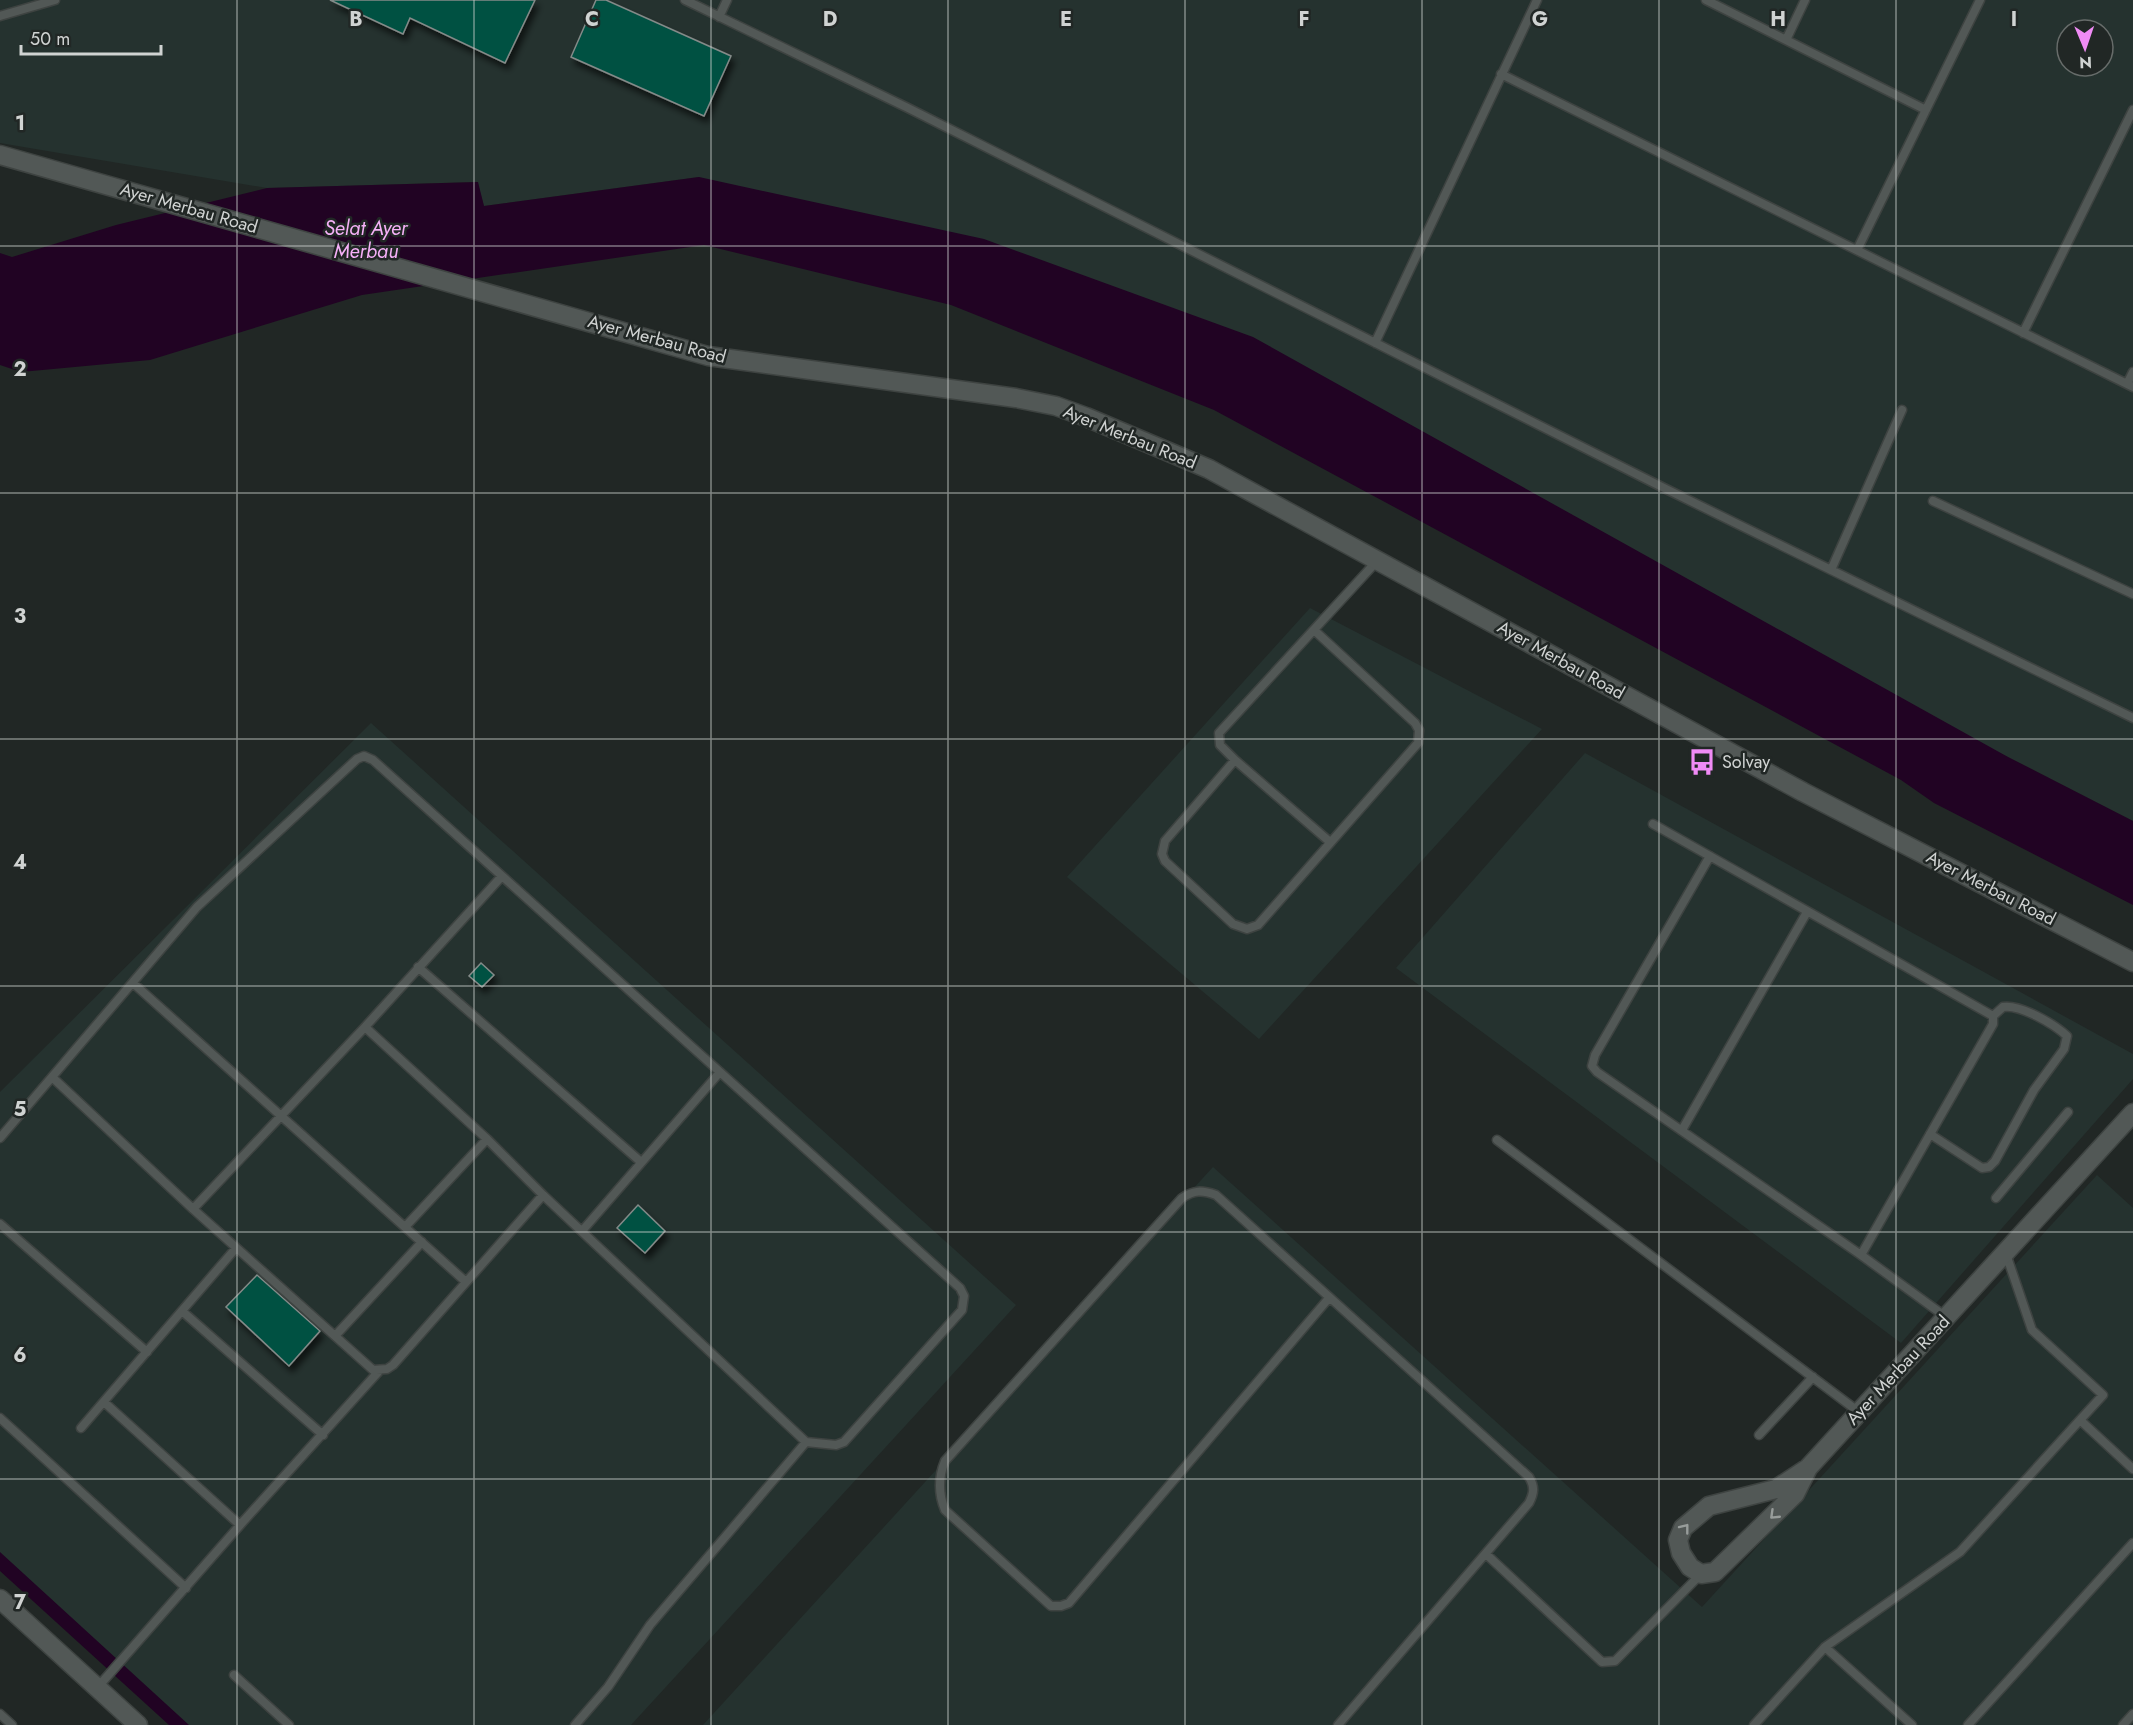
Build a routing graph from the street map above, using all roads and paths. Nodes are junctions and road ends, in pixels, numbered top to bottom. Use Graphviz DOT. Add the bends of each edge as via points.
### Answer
graph roads {
  1 [pos="55,0"];
  2 [pos="685,0"];
  3 [pos="727,0"];
  4 [pos="1537,0"];
  5 [pos="1706,0"];
  6 [pos="1805,0"];
  7 [pos="1980,0"];
  8 [pos="0,16"];
  9 [pos="719,17"];
  10 [pos="1786,40"];
  11 [pos="1501,74"];
  12 [pos="1926,110"];
  13 [pos="2133,110"];
  14 [pos="0,154"];
  15 [pos="1857,250"];
  16 [pos="2023,333"];
  17 [pos="1375,343"];
  18 [pos="2133,372"];
  19 [pos="2130,386"];
  20 [pos="1902,410"];
  21 [pos="1933,501"];
  22 [pos="1378,560"];
  23 [pos="1831,570"];
  24 [pos="2133,594"];
  25 [pos="1314,630"];
  26 [pos="2133,718"];
  27 [pos="1235,760"];
  28 [pos="1653,824"];
  29 [pos="1330,842"];
  30 [pos="1710,856"];
  31 [pos="502,876"];
  32 [pos="1807,912"];
  33 [pos="2133,962"];
  34 [pos="418,968"];
  35 [pos="133,983"];
  36 [pos="1993,1016"];
  37 [pos="365,1027"];
  38 [pos="720,1072"];
  39 [pos="52,1077"];
  40 [pos="2068,1112"];
  41 [pos="2133,1113"];
  42 [pos="282,1116"];
  43 [pos="1682,1130"];
  44 [pos="1930,1134"];
  45 [pos="0,1138"];
  46 [pos="487,1139"];
  47 [pos="1497,1140"];
  48 [pos="641,1162"];
  49 [pos="543,1195"];
  50 [pos="1996,1198"];
  51 [pos="193,1209"];
  52 [pos="0,1224"];
  53 [pos="405,1227"];
  54 [pos="582,1231"];
  55 [pos="422,1242"];
  56 [pos="236,1248"];
  57 [pos="2006,1254"];
  58 [pos="1861,1255"];
  59 [pos="466,1282"];
  60 [pos="1329,1298"];
  61 [pos="183,1311"];
  62 [pos="1946,1317"];
  63 [pos="334,1336"];
  64 [pos="147,1352"];
  65 [pos="380,1370"];
  66 [pos="1813,1377"];
  67 [pos="104,1402"];
  68 [pos="1860,1412"];
  69 [pos="0,1418"];
  70 [pos="2080,1420"];
  71 [pos="81,1428"];
  72 [pos="323,1435"];
  73 [pos="1759,1435"];
  74 [pos="806,1442"];
  75 [pos="1808,1468"];
  76 [pos="2133,1469"];
  77 [pos="240,1525"];
  78 [pos="2133,1543"];
  79 [pos="1486,1554"];
  80 [pos="1701,1574"];
  81 [pos="186,1588"];
  82 [pos="0,1599"];
  83 [pos="1825,1647"];
  84 [pos="234,1675"];
  85 [pos="102,1681"];
  86 [pos="0,1714"];
  87 [pos="2133,1714"];
  88 [pos="12,1725"];
  89 [pos="138,1725"];
  90 [pos="289,1725"];
  91 [pos="575,1725"];
  92 [pos="1338,1725"];
  93 [pos="1754,1725"];
  94 [pos="1912,1725"];
  95 [pos="1968,1725"];
  96 [pos="2123,1725"];
  1 -- 8 [label="lane"];
  2 -- 9 [label="lane"];
  3 -- 9 [label="lane"];
  4 -- 11 [label="lane"];
  5 -- 10 [label="lane"];
  6 -- 10 [label="lane"];
  7 -- 12 [label="lane"];
  9 -- 17 [label="lane"];
  10 -- 12 [label="lane"];
  11 -- 15 [label="lane"];
  11 -- 17 [label="lane"];
  12 -- 15 [label="lane"];
  13 -- 16 [label="lane"];
  14 -- 22 [label="street, Ayer Merbau Road" via="708,356 1056,406 1209,469"];
  15 -- 16 [label="lane"];
  16 -- 19 [label="lane"];
  17 -- 23 [label="lane"];
  18 -- 19 [label="lane"];
  20 -- 23 [label="lane"];
  21 -- 24 [label="lane"];
  22 -- 25 [label="lane"];
  22 -- 33 [label="street, Ayer Merbau Road" via="1803,792"];
  23 -- 26 [label="lane"];
  25 -- 27 [label="lane" via="1219,733 1220,745"];
  25 -- 29 [label="lane" via="1415,723 1420,736 1418,743"];
  27 -- 29 [label="lane"];
  27 -- 29 [label="lane" via="1166,841 1162,854 1233,924 1247,929 1258,925"];
  28 -- 30 [label="lane"];
  30 -- 32 [label="lane"];
  30 -- 43 [label="lane" via="1592,1061 1597,1071"];
  31 -- 34 [label="lane"];
  31 -- 35 [label="lane" via="373,760 360,757 197,907"];
  31 -- 38 [label="lane"];
  32 -- 36 [label="lane"];
  32 -- 43 [label="lane"];
  34 -- 37 [label="lane"];
  34 -- 48 [label="lane"];
  35 -- 39 [label="lane"];
  35 -- 42 [label="lane"];
  36 -- 44 [label="lane" via="1993,1024"];
  36 -- 44 [label="lane" via="2003,1006 2018,1007 2060,1030 2067,1036 2066,1044 1989,1167 1982,1168"];
  37 -- 42 [label="lane"];
  37 -- 46 [label="lane"];
  38 -- 48 [label="lane"];
  38 -- 74 [label="lane" via="960,1288 964,1296 962,1310 844,1442"];
  39 -- 45 [label="lane"];
  39 -- 51 [label="lane"];
  40 -- 50 [label="lane"];
  41 -- 57 [label="street, Ayer Merbau Road"];
  42 -- 51 [label="lane"];
  42 -- 53 [label="lane"];
  43 -- 58 [label="lane"];
  44 -- 58 [label="lane"];
  46 -- 49 [label="lane"];
  46 -- 53 [label="lane"];
  47 -- 66 [label="lane"];
  48 -- 54 [label="lane"];
  49 -- 54 [label="lane"];
  49 -- 59 [label="lane"];
  51 -- 56 [label="lane"];
  52 -- 64 [label="lane"];
  53 -- 55 [label="lane"];
  54 -- 74 [label="lane"];
  55 -- 59 [label="lane"];
  55 -- 63 [label="lane"];
  56 -- 61 [label="lane"];
  56 -- 63 [label="lane"];
  57 -- 62 [label="street, Ayer Merbau Road"];
  57 -- 70 [label="lane" via="2032,1330 2103,1395"];
  58 -- 62 [label="lane"];
  59 -- 65 [label="lane" via="393,1365"];
  60 -- 60 [label="lane" via="1069,1603 1051,1606 945,1510 939,1481 945,1461 1190,1193 1216,1195"];
  60 -- 79 [label="lane" via="1534,1484 1529,1503"];
  61 -- 64 [label="lane"];
  61 -- 72 [label="lane"];
  62 -- 68 [label="street, Ayer Merbau Road"];
  63 -- 65 [label="lane" via="372,1370"];
  64 -- 67 [label="lane"];
  65 -- 72 [label="lane"];
  66 -- 68 [label="lane"];
  66 -- 73 [label="lane"];
  67 -- 71 [label="lane"];
  67 -- 77 [label="lane"];
  68 -- 75 [label="street, Ayer Merbau Road"];
  69 -- 81 [label="lane"];
  70 -- 76 [label="lane"];
  70 -- 83 [label="lane" via="1960,1552"];
  72 -- 77 [label="lane"];
  74 -- 91 [label="lane" via="650,1625 608,1687"];
  75 -- 80 [label="street, Ayer Merbau Road, one-way" via="1796,1494 1715,1572"];
  80 -- 75 [label="street, Ayer Merbau Road, one-way" via="1690,1567 1681,1553 1678,1540 1683,1528 1709,1506 1772,1491"];
  77 -- 81 [label="lane"];
  78 -- 95 [label="lane"];
  79 -- 80 [label="lane" via="1602,1662 1615,1661"];
  79 -- 92 [label="lane"];
  81 -- 85 [label="lane"];
  82 -- 85 [label="street"];
  83 -- 93 [label="lane"];
  83 -- 94 [label="lane"];
  84 -- 90 [label="lane"];
  85 -- 89 [label="street"];
  86 -- 88 [label="lane"];
  87 -- 96 [label="lane"];
}
